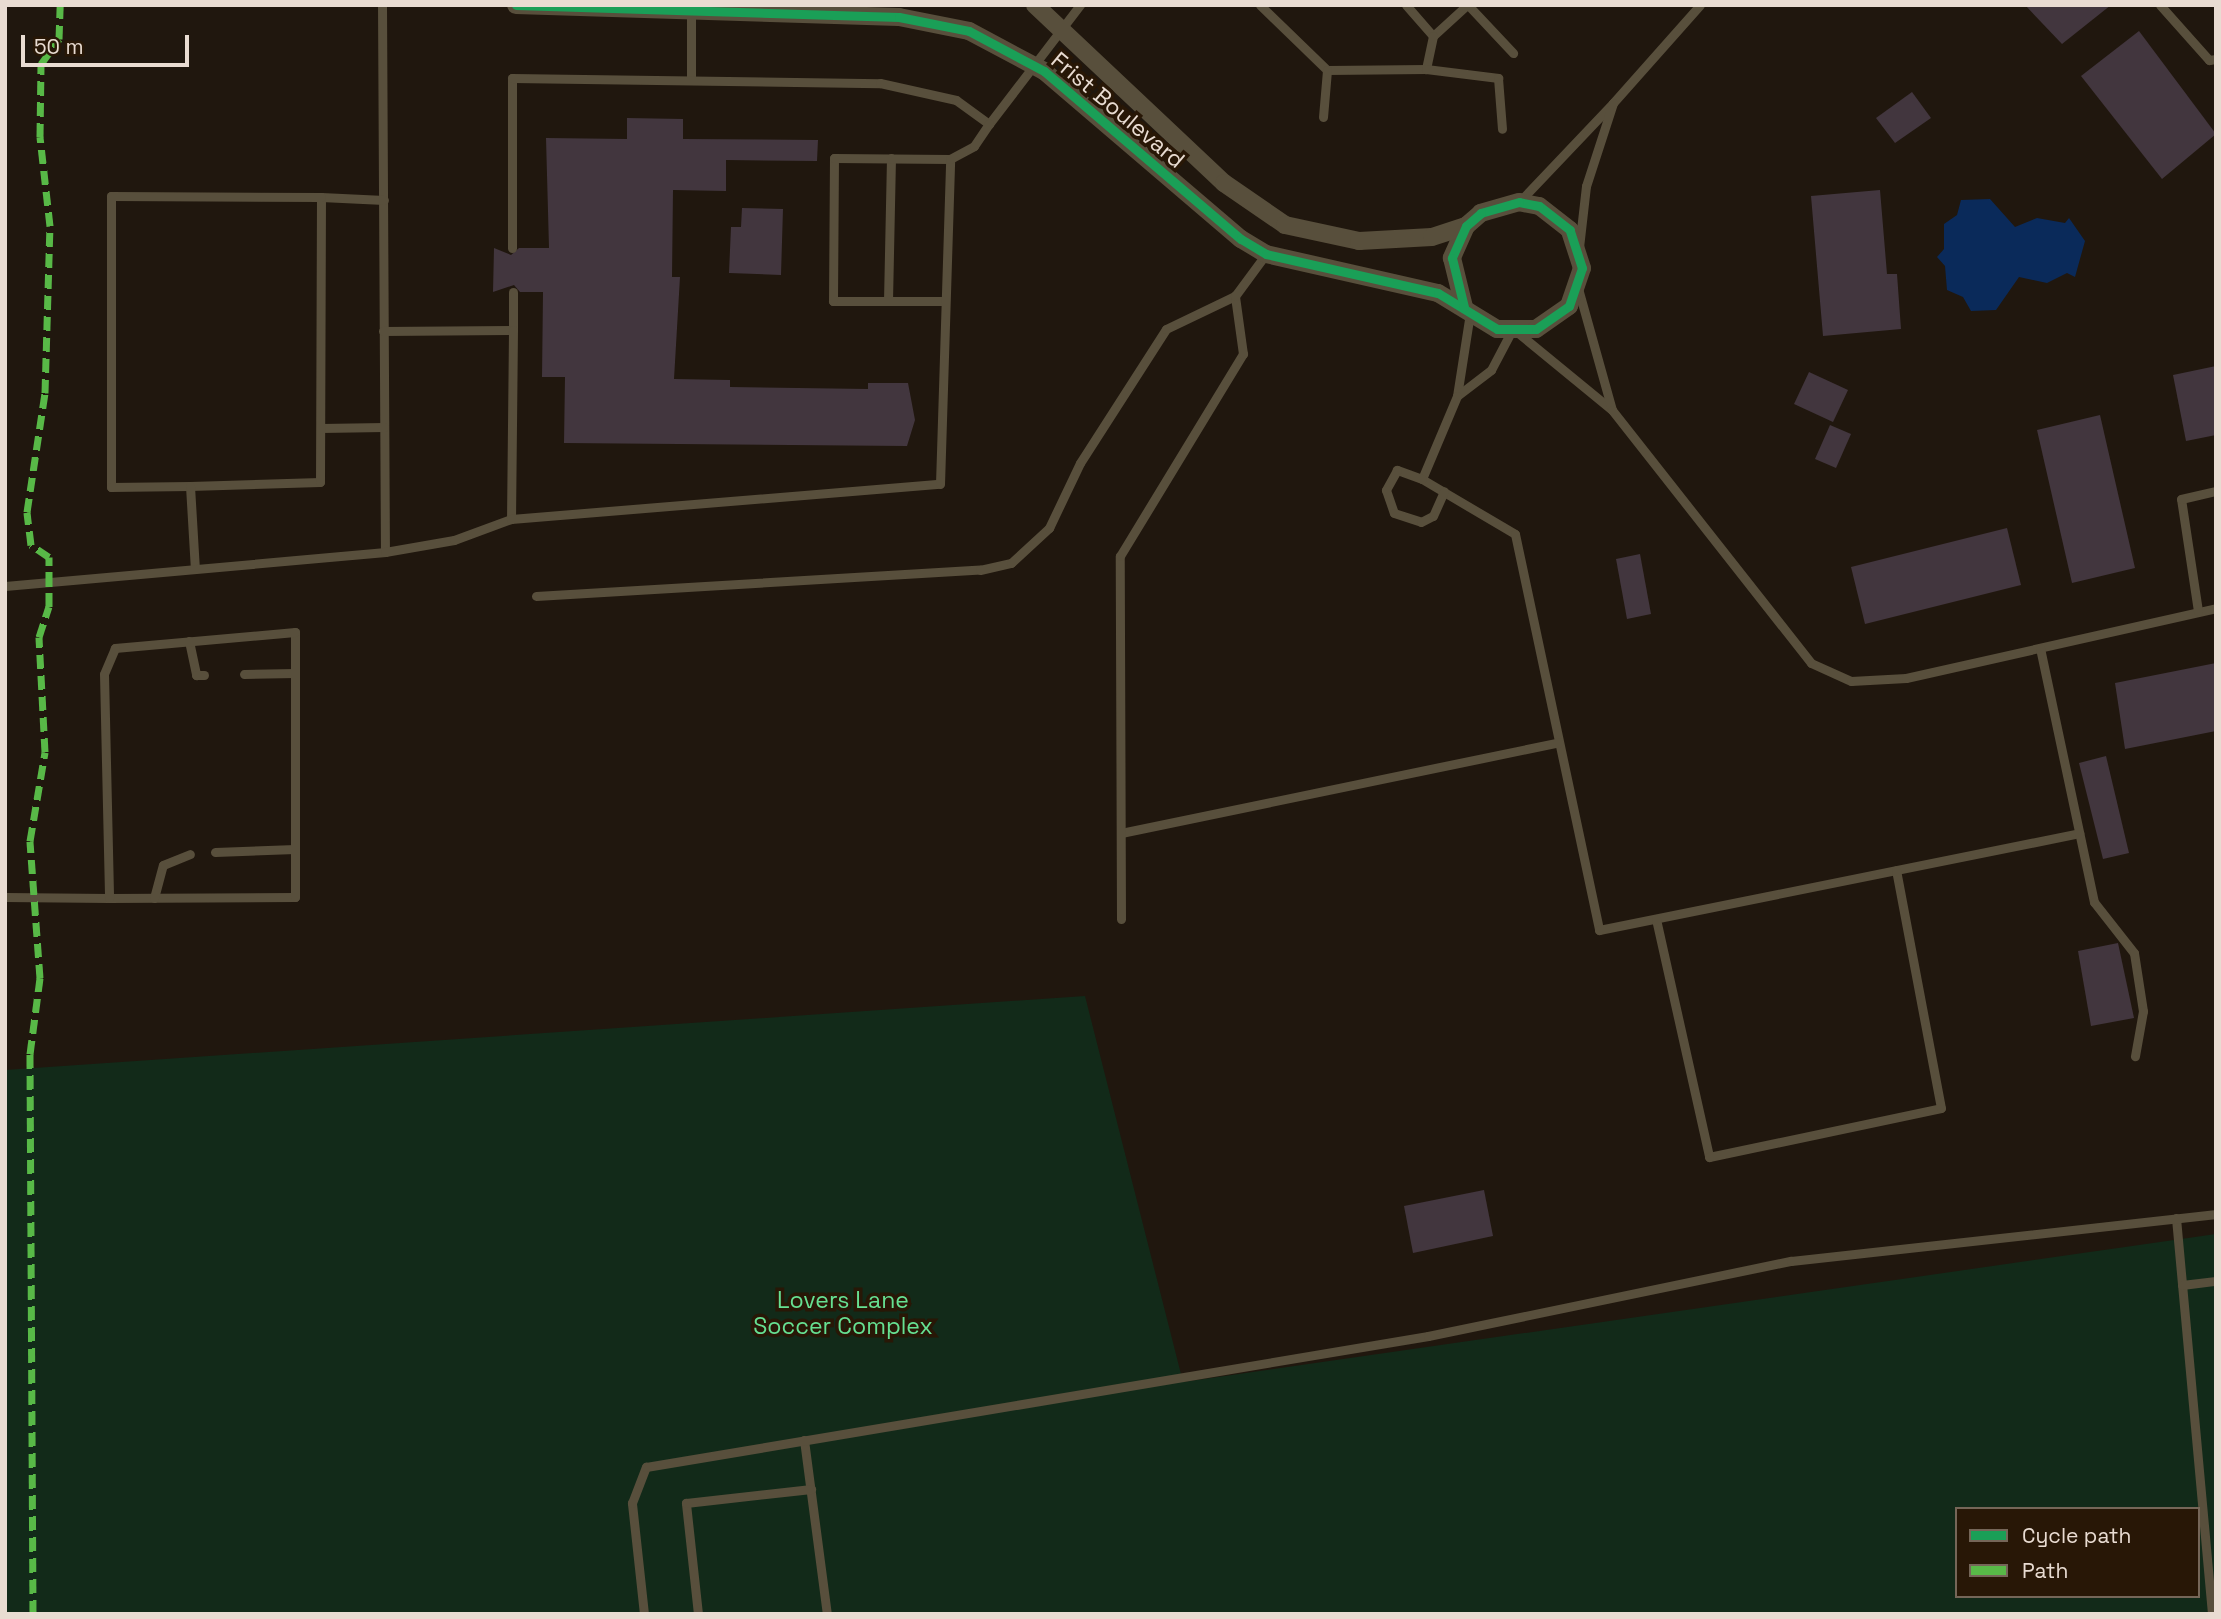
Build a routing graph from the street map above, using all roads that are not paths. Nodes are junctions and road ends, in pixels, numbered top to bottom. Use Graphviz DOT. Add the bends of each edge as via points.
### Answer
graph roads {
  1 [pos="382,5"];
  2 [pos="516,5"];
  3 [pos="1035,5"];
  4 [pos="1080,5"];
  5 [pos="1261,5"];
  6 [pos="1406,5"];
  7 [pos="1467,5"];
  8 [pos="1700,5"];
  9 [pos="2160,5"];
  10 [pos="691,6"];
  11 [pos="1062,27"];
  12 [pos="1433,36"];
  13 [pos="1513,53"];
  14 [pos="2216,59"];
  15 [pos="1035,65"];
  16 [pos="1426,69"];
  17 [pos="1327,70"];
  18 [pos="691,80"];
  19 [pos="1613,103"];
  20 [pos="1323,117"];
  21 [pos="989,124"];
  22 [pos="1502,129"];
  23 [pos="891,158"];
  24 [pos="950,159"];
  25 [pos="321,197"];
  26 [pos="384,200"];
  27 [pos="1519,202"];
  28 [pos="1466,226"];
  29 [pos="512,248"];
  30 [pos="1579,248"];
  31 [pos="1266,254"];
  32 [pos="1578,288"];
  33 [pos="513,292"];
  34 [pos="1235,296"];
  35 [pos="888,301"];
  36 [pos="941,301"];
  37 [pos="1467,310"];
  38 [pos="513,330"];
  39 [pos="383,331"];
  40 [pos="1514,332"];
  41 [pos="1457,396"];
  42 [pos="1612,410"];
  43 [pos="384,427"];
  44 [pos="321,428"];
  45 [pos="1422,479"];
  46 [pos="190,486"];
  47 [pos="1444,491"];
  48 [pos="2216,491"];
  49 [pos="511,519"];
  50 [pos="384,552"];
  51 [pos="195,569"];
  52 [pos="5,586"];
  53 [pos="536,596"];
  54 [pos="2216,608"];
  55 [pos="2198,611"];
  56 [pos="189,641"];
  57 [pos="2040,648"];
  58 [pos="244,674"];
  59 [pos="295,674"];
  60 [pos="204,675"];
  61 [pos="1559,742"];
  62 [pos="1121,833"];
  63 [pos="2079,833"];
  64 [pos="295,849"];
  65 [pos="215,852"];
  66 [pos="190,854"];
  67 [pos="1896,870"];
  68 [pos="5,897"];
  69 [pos="109,898"];
  70 [pos="154,898"];
  71 [pos="1121,919"];
  72 [pos="1657,919"];
  73 [pos="2135,1056"];
  74 [pos="2216,1214"];
  75 [pos="2176,1218"];
  76 [pos="2216,1281"];
  77 [pos="2182,1284"];
  78 [pos="804,1440"];
  79 [pos="811,1489"];
  80 [pos="645,1614"];
  81 [pos="698,1614"];
  82 [pos="827,1614"];
  83 [pos="2213,1614"];
  1 -- 26 [label="lane"];
  2 -- 10 [label="street, Frist Boulevard"];
  3 -- 11 [label="street, Frist Boulevard"];
  4 -- 11 [label="lane"];
  5 -- 17 [label="lane"];
  6 -- 12 [label="lane"];
  7 -- 12 [label="lane"];
  7 -- 13 [label="lane"];
  8 -- 19 [label="lane"];
  9 -- 14 [label="lane" via="2209,60"];
  10 -- 15 [label="street, Frist Boulevard" via="943,23"];
  10 -- 18 [label="lane"];
  11 -- 15 [label="lane"];
  11 -- 28 [label="street, Frist Boulevard" via="1224,183 1285,225 1359,241 1432,237"];
  12 -- 16 [label="lane"];
  15 -- 21 [label="lane"];
  15 -- 31 [label="street, Frist Boulevard"];
  16 -- 17 [label="lane"];
  16 -- 22 [label="lane" via="1499,78"];
  17 -- 20 [label="lane"];
  18 -- 21 [label="lane" via="880,83 956,100"];
  18 -- 29 [label="lane" via="512,78"];
  19 -- 27 [label="lane"];
  19 -- 30 [label="lane" via="1586,186"];
  21 -- 24 [label="lane" via="974,146"];
  23 -- 24 [label="lane"];
  23 -- 35 [label="lane"];
  23 -- 35 [label="lane" via="834,158 833,301"];
  24 -- 36 [label="lane"];
  25 -- 26 [label="lane"];
  25 -- 44 [label="lane"];
  25 -- 46 [label="lane" via="111,196 111,487"];
  26 -- 39 [label="lane"];
  27 -- 28 [label="street, Frist Boulevard" via="1490,208"];
  27 -- 30 [label="street" via="1556,216"];
  28 -- 37 [label="street" via="1451,275"];
  30 -- 32 [label="street"];
  31 -- 34 [label="lane"];
  31 -- 37 [label="street, Frist Boulevard" via="1438,293"];
  32 -- 40 [label="street" via="1554,320"];
  32 -- 42 [label="lane"];
  33 -- 38 [label="lane"];
  34 -- 53 [label="lane" via="1166,329 1080,463 1049,528 1011,563"];
  34 -- 62 [label="lane" via="1243,354 1120,556"];
  35 -- 36 [label="lane"];
  36 -- 49 [label="lane" via="940,484"];
  37 -- 40 [label="street, Frist Boulevard"];
  37 -- 41 [label="lane"];
  38 -- 39 [label="lane"];
  38 -- 49 [label="lane"];
  39 -- 43 [label="lane"];
  40 -- 41 [label="lane" via="1491,370"];
  40 -- 42 [label="lane"];
  41 -- 45 [label="lane"];
  42 -- 57 [label="lane" via="1811,663 1850,681 1906,678"];
  43 -- 44 [label="lane"];
  43 -- 50 [label="lane"];
  44 -- 46 [label="lane" via="320,482"];
  45 -- 47 [label="lane"];
  45 -- 47 [label="lane" via="1397,470 1386,489 1394,513 1421,522 1433,516"];
  46 -- 51 [label="lane"];
  47 -- 61 [label="lane" via="1514,534"];
  48 -- 55 [label="lane" via="2181,499"];
  49 -- 50 [label="lane" via="454,540"];
  50 -- 51 [label="lane"];
  51 -- 52 [label="lane"];
  54 -- 55 [label="lane"];
  55 -- 57 [label="lane"];
  56 -- 59 [label="lane" via="295,632"];
  56 -- 60 [label="lane" via="196,675"];
  56 -- 69 [label="lane" via="115,648 104,674"];
  57 -- 63 [label="lane"];
  58 -- 59 [label="lane"];
  59 -- 64 [label="lane"];
  61 -- 62 [label="lane"];
  61 -- 72 [label="lane" via="1599,930"];
  62 -- 71 [label="lane"];
  63 -- 67 [label="lane"];
  63 -- 73 [label="lane" via="2100,917 2134,953 2143,1011"];
  64 -- 65 [label="lane"];
  64 -- 70 [label="lane" via="295,897"];
  66 -- 70 [label="lane" via="163,865"];
  67 -- 72 [label="lane"];
  67 -- 72 [label="lane" via="1941,1108 1709,1157"];
  68 -- 69 [label="lane"];
  69 -- 70 [label="lane"];
  74 -- 75 [label="lane"];
  75 -- 77 [label="lane"];
  75 -- 78 [label="lane" via="1791,1261 1428,1336"];
  76 -- 77 [label="lane"];
  77 -- 83 [label="lane"];
  78 -- 79 [label="lane"];
  78 -- 80 [label="lane" via="646,1467 632,1503"];
  79 -- 81 [label="lane" via="686,1503"];
  79 -- 82 [label="lane"];
}
